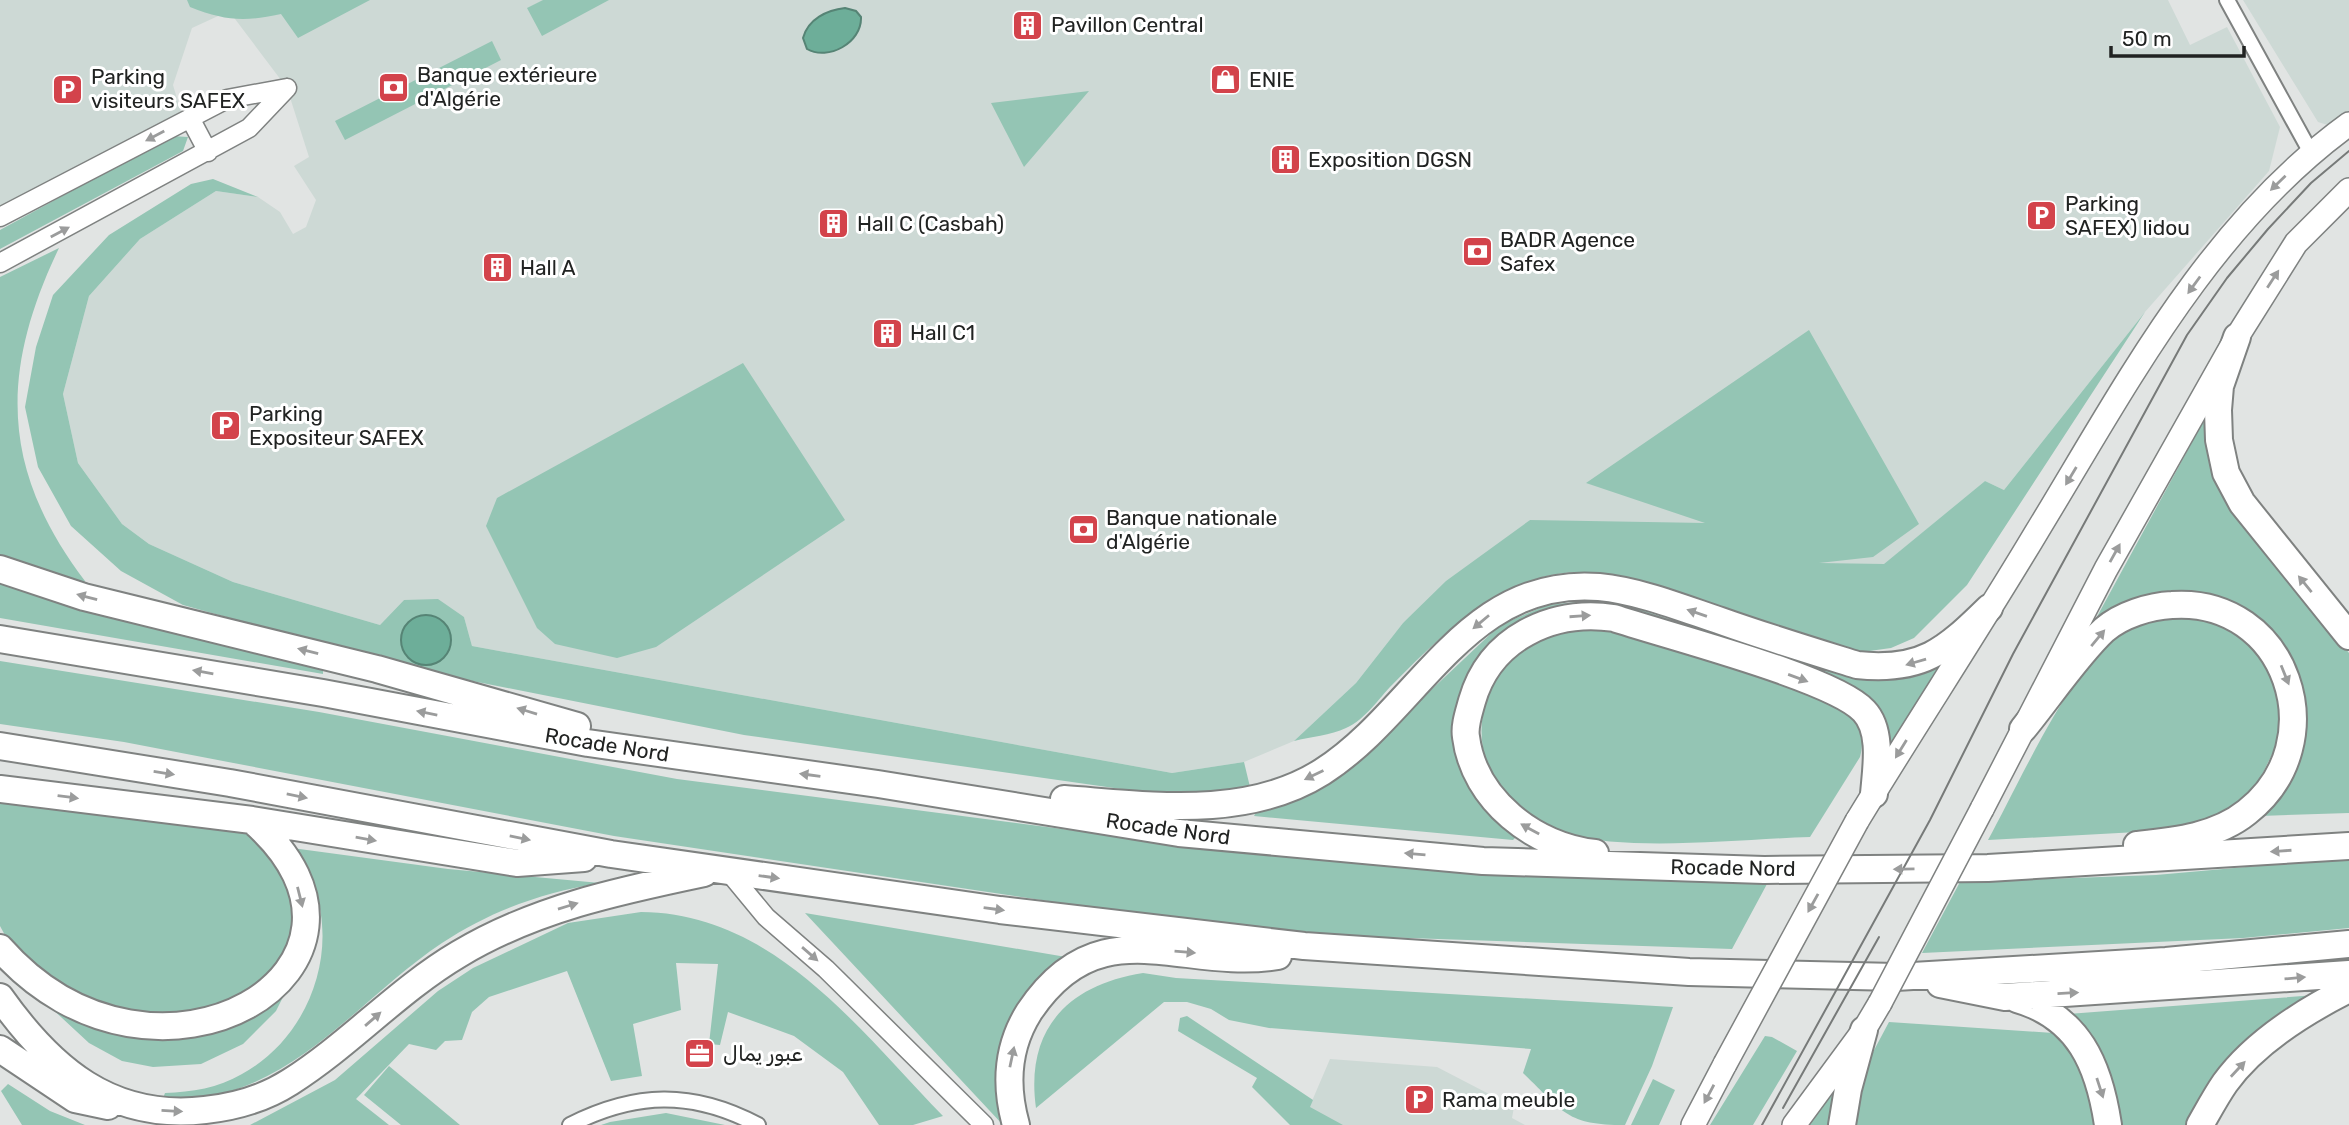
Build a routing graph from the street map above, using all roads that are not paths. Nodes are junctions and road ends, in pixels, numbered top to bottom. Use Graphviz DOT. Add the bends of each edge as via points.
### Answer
graph roads {
  1 [pos="2227,0"];
  2 [pos="190,118"];
  3 [pos="2349,124"];
  4 [pos="208,152"];
  5 [pos="2310,152"];
  6 [pos="2349,190"];
  7 [pos="0,217"];
  8 [pos="0,263"];
  9 [pos="2237,337"];
  10 [pos="0,569"];
  11 [pos="1989,608"];
  12 [pos="2349,636"];
  13 [pos="0,639"];
  14 [pos="2023,729"];
  15 [pos="0,746"];
  16 [pos="736,765"];
  17 [pos="878,784"];
  18 [pos="0,789"];
  19 [pos="1874,794"];
  20 [pos="252,820"];
  21 [pos="2349,846"];
  22 [pos="611,854"];
  23 [pos="1988,868"];
  24 [pos="724,870"];
  25 [pos="1764,870"];
  26 [pos="2349,944"];
  27 [pos="1304,946"];
  28 [pos="0,948"];
  29 [pos="2349,974"];
  30 [pos="1904,977"];
  31 [pos="2349,989"];
  32 [pos="0,997"];
  33 [pos="2005,997"];
  34 [pos="290,1000"];
  35 [pos="0,1025"];
  36 [pos="1864,1030"];
  37 [pos="0,1049"];
  38 [pos="109,1068"];
  39 [pos="102,1095"];
  40 [pos="127,1104"];
  41 [pos="570,1125"];
  42 [pos="758,1125"];
  43 [pos="984,1125"];
  44 [pos="1016,1125"];
  45 [pos="1693,1125"];
  46 [pos="1794,1125"];
  47 [pos="1842,1125"];
  48 [pos="2108,1125"];
  49 [pos="2200,1125"];
  1 -- 5 [label="street"];
  2 -- 4 [label="street"];
  2 -- 4 [label="street" via="227,99 270,98 248,128"];
  2 -- 7 [label="street, one-way"];
  3 -- 5 [label="main road"];
  8 -- 4 [label="street, one-way"];
  5 -- 11 [label="main road, one-way" via="2234,230 2162,328"];
  9 -- 6 [label="main road, one-way" via="2296,243"];
  12 -- 9 [label="highway, one-way" via="2242,503 2226,473 2218,440 2218,410 2220,386"];
  14 -- 9 [label="main road, one-way" via="2106,569"];
  16 -- 10 [label="highway, one-way" via="579,727 325,655 84,597"];
  11 -- 17 [label="highway, one-way" via="1932,657 1878,667 1857,665 1659,600 1598,587 1544,592 1494,610 1341,757 1322,772 1270,795 1200,806"];
  11 -- 19 [label="main road, one-way"];
  16 -- 13 [label="highway, Rocade Nord, one-way"];
  14 -- 23 [label="highway, one-way" via="2105,629 2151,606 2190,603 2223,611 2260,636 2280,663 2294,711 2283,766 2267,792 2246,813 2207,834"];
  14 -- 36 [label="main road, bridge"];
  15 -- 22 [label="highway, one-way" via="230,783"];
  17 -- 16 [label="highway, Rocade Nord, one-way"];
  25 -- 17 [label="highway, Rocade Nord, one-way" via="1483,861 1193,834"];
  18 -- 20 [label="highway, one-way"];
  25 -- 19 [label="highway, one-way" via="1574,851 1506,815 1479,776 1465,735 1485,669 1522,633 1567,617 1592,615 1762,665 1847,698 1865,712 1874,731"];
  19 -- 45 [label="main road, one-way, bridge"];
  20 -- 22 [label="highway, one-way" via="517,863"];
  20 -- 34 [label="highway, one-way" via="280,850 301,898 304,950"];
  21 -- 23 [label="highway, Rocade Nord, one-way"];
  22 -- 24 [label="highway"];
  23 -- 25 [label="highway, Rocade Nord, one-way"];
  24 -- 27 [label="highway, one-way" via="1000,910"];
  40 -- 24 [label="highway, one-way" via="188,1112 239,1104 276,1090 339,1048 429,973 488,938 595,898"];
  24 -- 43 [label="street, one-way" via="766,917 827,968"];
  26 -- 30 [label="highway"];
  27 -- 30 [label="highway" via="1689,972"];
  44 -- 27 [label="highway, one-way" via="1008,1082 1013,1048 1036,1002 1074,967 1120,949 1267,958"];
  28 -- 38 [label="highway" via="43,1015 78,1049"];
  33 -- 29 [label="highway, one-way"];
  30 -- 33 [label="highway"];
  49 -- 31 [label="highway, one-way" via="2226,1082 2250,1056 2286,1027"];
  32 -- 39 [label="highway" via="39,1048"];
  33 -- 48 [label="highway, one-way" via="2040,1006 2075,1033 2092,1062"];
  35 -- 39 [label="highway" via="57,1074"];
  36 -- 46 [label="main road"];
  36 -- 47 [label="highway"];
  37 -- 40 [label="highway" via="75,1099 102,1106"];
  39 -- 40 [label="highway"];
  41 -- 42 [label="street" via="601,1110 644,1099 688,1100 731,1111"];
}
